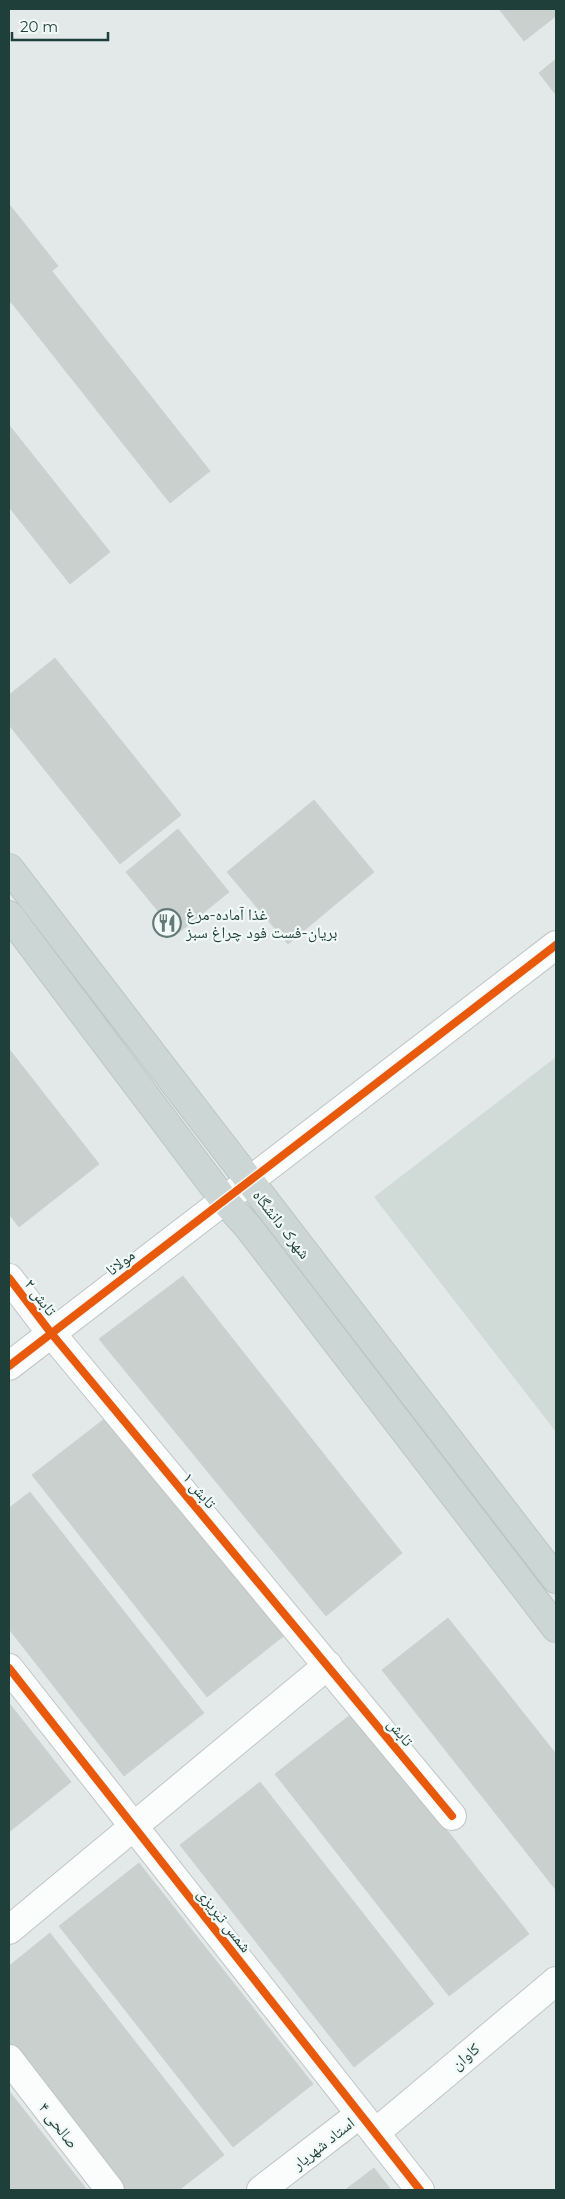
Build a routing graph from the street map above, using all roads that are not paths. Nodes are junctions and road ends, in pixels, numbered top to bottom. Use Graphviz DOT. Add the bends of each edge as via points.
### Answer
graph roads {
  1 [pos="9,868"];
  2 [pos="9,915"];
  3 [pos="556,945"];
  4 [pos="248,1180"];
  5 [pos="224,1200"];
  6 [pos="9,1278"];
  7 [pos="50,1333"];
  8 [pos="9,1366"];
  9 [pos="556,1579"];
  10 [pos="556,1628"];
  11 [pos="328,1665"];
  12 [pos="9,1668"];
  13 [pos="452,1816"];
  14 [pos="134,1827"];
  15 [pos="9,1930"];
  16 [pos="556,1981"];
  17 [pos="9,2059"];
  18 [pos="368,2123"];
  19 [pos="110,2190"];
  20 [pos="261,2190"];
  21 [pos="420,2190"];
  1 -- 4 [label="main road, شهرک دانشگاه"];
  2 -- 5 [label="main road"];
  3 -- 4 [label="street, مولانا"];
  4 -- 5 [label="street, مولانا"];
  4 -- 9 [label="main road, شهرک دانشگاه"];
  5 -- 7 [label="street, مولانا"];
  5 -- 10 [label="main road" via="249,1228"];
  6 -- 7 [label="street, تابش ۲"];
  7 -- 8 [label="street, مولانا"];
  7 -- 11 [label="street, تابش ۱"];
  11 -- 13 [label="street, تابش"];
  11 -- 14 [label="street"];
  12 -- 14 [label="street, شمس تبریزی"];
  14 -- 15 [label="street"];
  14 -- 18 [label="street, شمس تبریزی"];
  16 -- 18 [label="street, کاوان"];
  17 -- 19 [label="street, صالحی ۴"];
  18 -- 20 [label="street, استاد شهریار"];
  18 -- 21 [label="street, شمس تبریزی"];
}
